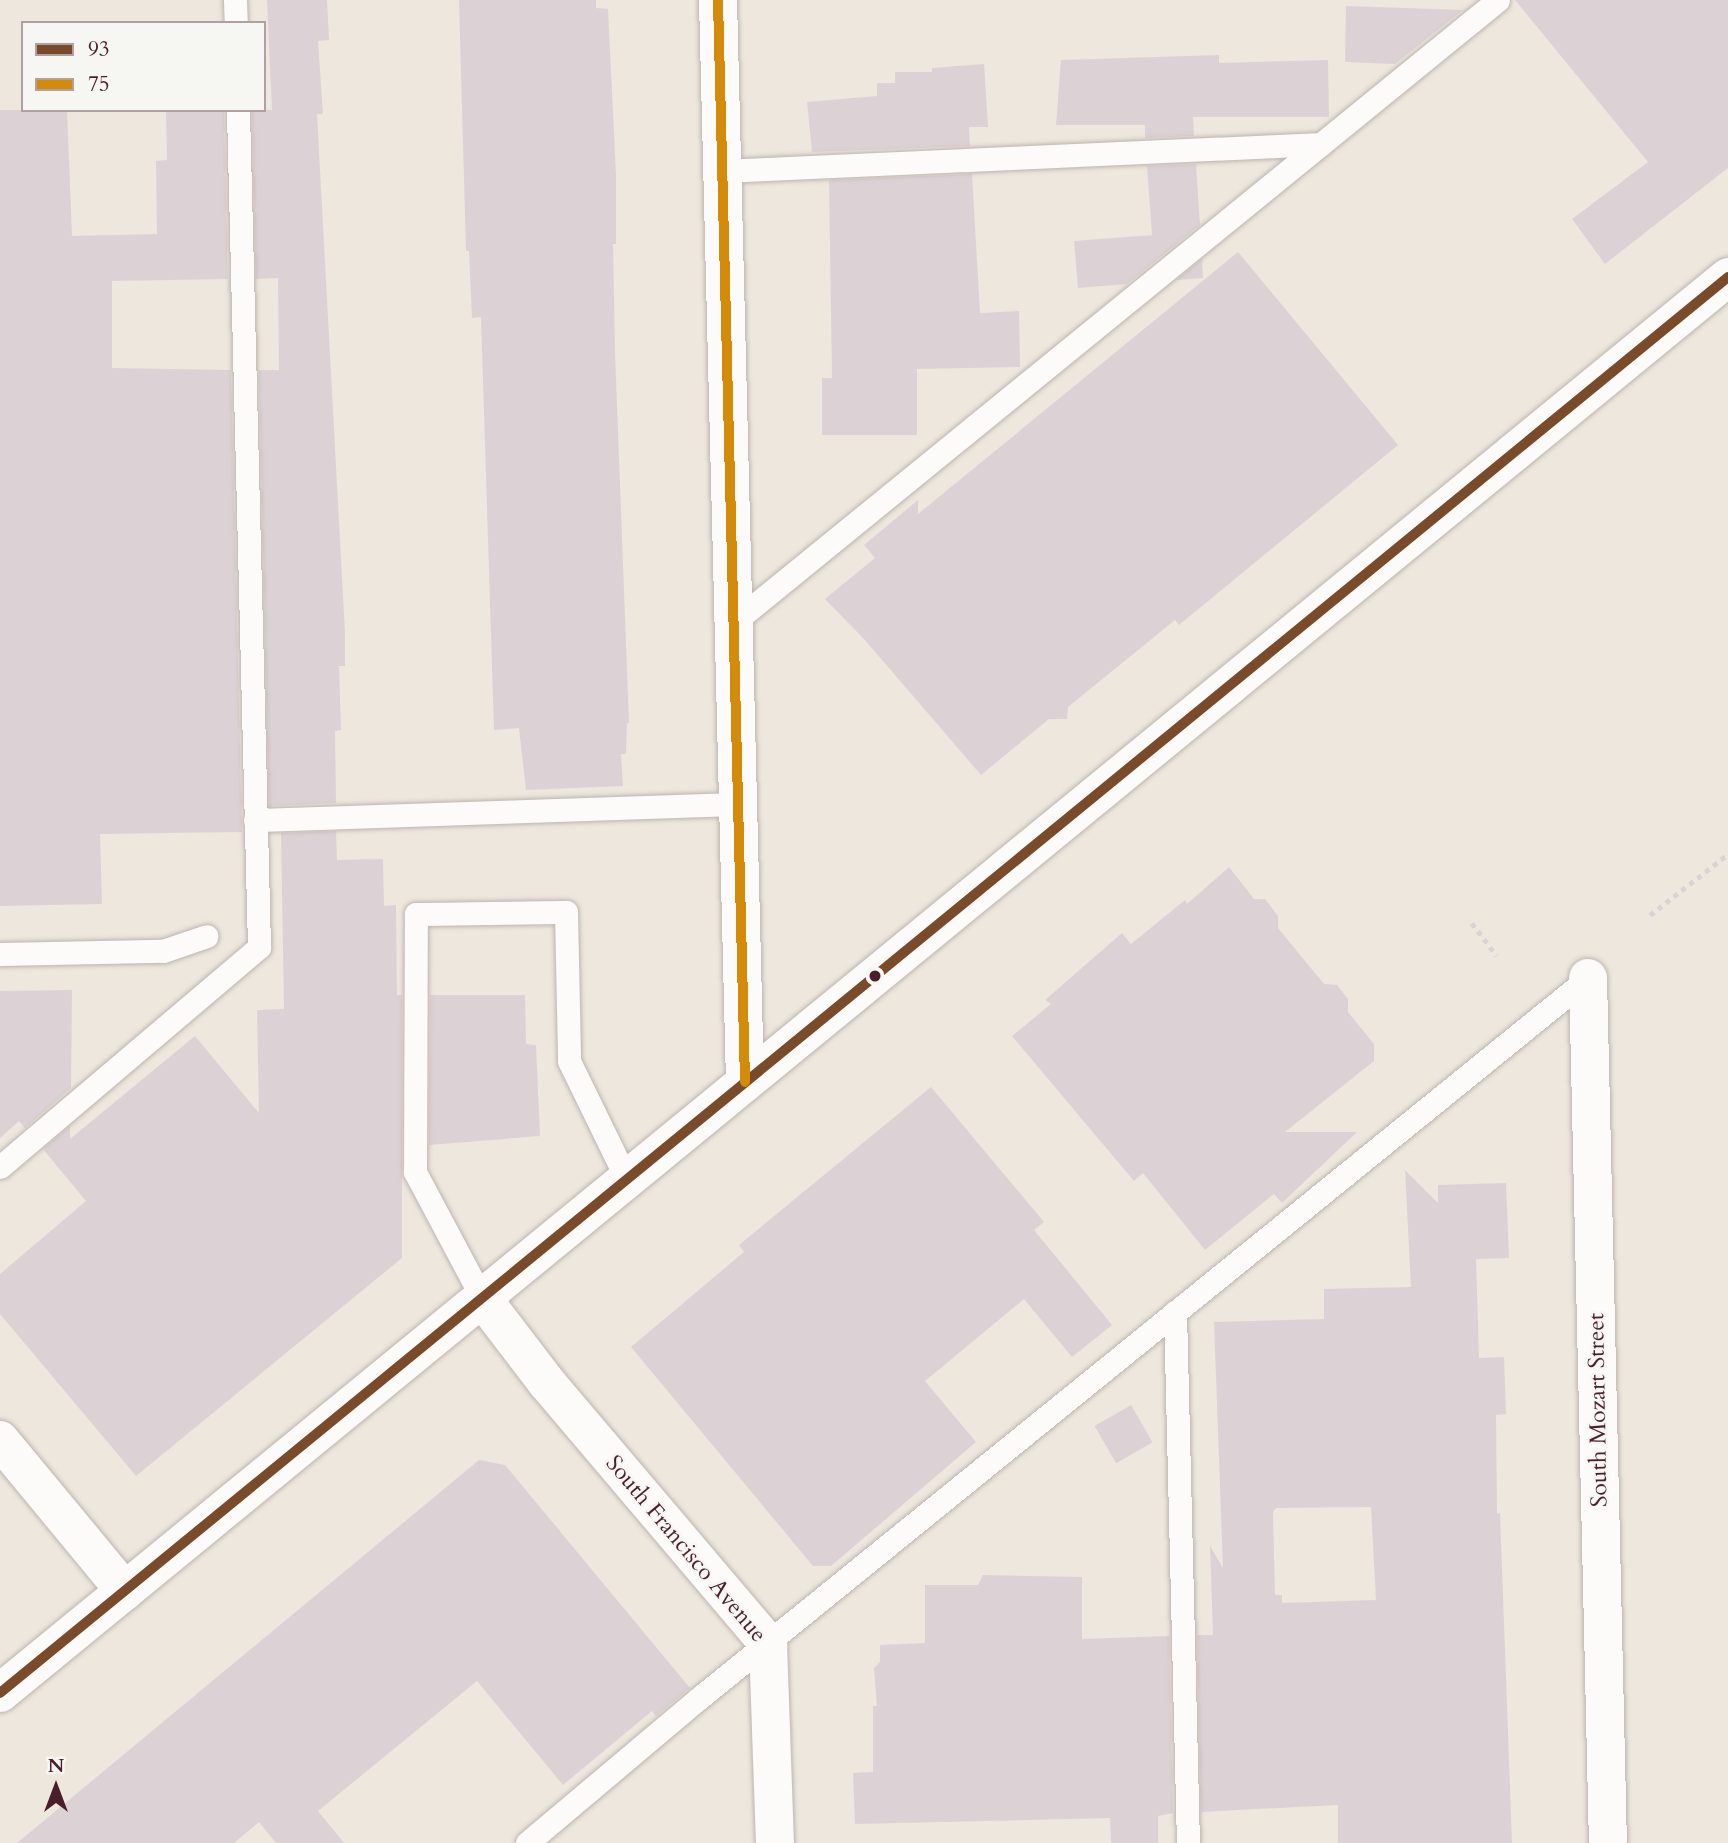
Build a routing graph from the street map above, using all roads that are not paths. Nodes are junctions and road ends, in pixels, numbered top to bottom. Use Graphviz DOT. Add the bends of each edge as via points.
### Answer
graph roads {
  1 [pos="235,0"];
  2 [pos="718,0"];
  3 [pos="1499,0"];
  4 [pos="236,21"];
  5 [pos="238,112"];
  6 [pos="1321,144"];
  7 [pos="722,171"];
  8 [pos="1728,277"];
  9 [pos="734,622"];
  10 [pos="739,804"];
  11 [pos="255,820"];
  12 [pos="207,936"];
  13 [pos="0,954"];
  14 [pos="1588,978"];
  15 [pos="746,1082"];
  16 [pos="0,1167"];
  17 [pos="626,1180"];
  18 [pos="482,1297"];
  19 [pos="1175,1312"];
  20 [pos="0,1440"];
  21 [pos="125,1591"];
  22 [pos="768,1644"];
  23 [pos="0,1693"];
  24 [pos="527,1843"];
  25 [pos="775,1843"];
  26 [pos="1188,1843"];
  27 [pos="1608,1843"];
  1 -- 4 [label="lane"];
  2 -- 7 [label="street"];
  3 -- 6 [label="lane"];
  5 -- 11 [label="lane"];
  6 -- 7 [label="lane"];
  6 -- 9 [label="lane"];
  7 -- 9 [label="street"];
  8 -- 15 [label="street"];
  9 -- 10 [label="street"];
  10 -- 11 [label="lane"];
  10 -- 15 [label="street"];
  11 -- 16 [label="lane" via="259,947"];
  12 -- 13 [label="lane" via="163,951"];
  14 -- 19 [label="lane"];
  14 -- 27 [label="street, South Mozart Street"];
  15 -- 17 [label="street"];
  17 -- 18 [label="street"];
  17 -- 18 [label="lane" via="569,1061 566,912 416,914 415,1172"];
  18 -- 21 [label="street"];
  18 -- 22 [label="street, South Francisco Avenue" via="547,1383"];
  19 -- 22 [label="lane"];
  19 -- 26 [label="lane"];
  20 -- 21 [label="street"];
  21 -- 23 [label="street"];
  22 -- 24 [label="lane"];
  22 -- 25 [label="street, South Francisco Avenue"];
}
